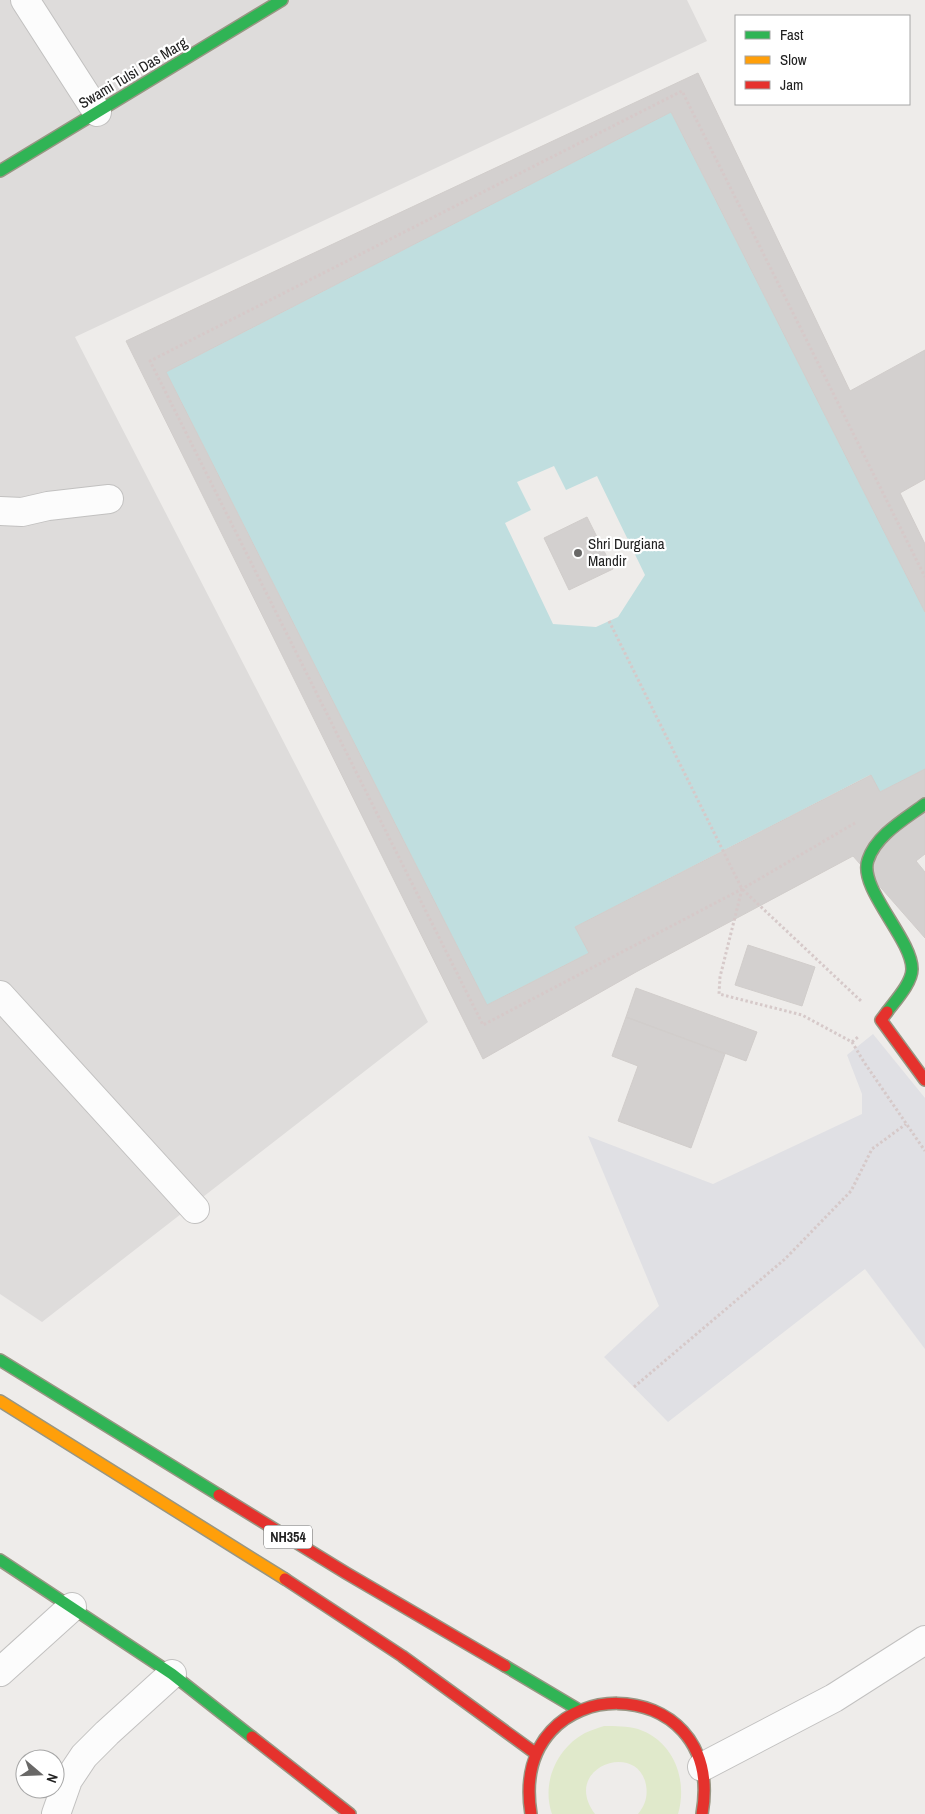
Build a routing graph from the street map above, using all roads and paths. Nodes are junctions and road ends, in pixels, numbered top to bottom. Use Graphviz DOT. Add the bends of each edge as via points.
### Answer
graph roads {
  1 [pos="25,0"];
  2 [pos="265,4"];
  3 [pos="97,112"];
  4 [pos="0,171"];
  5 [pos="109,499"];
  6 [pos="0,511"];
  7 [pos="925,577"];
  8 [pos="609,622"];
  9 [pos="925,804"];
  10 [pos="858,821"];
  11 [pos="742,889"];
  12 [pos="0,995"];
  13 [pos="881,1020"];
  14 [pos="925,1080"];
  15 [pos="906,1124"];
  16 [pos="925,1151"];
  17 [pos="195,1209"];
  18 [pos="0,1360"];
  19 [pos="634,1387"];
  20 [pos="0,1401"];
  21 [pos="0,1560"];
  22 [pos="72,1607"];
  23 [pos="925,1640"];
  24 [pos="0,1672"];
  25 [pos="172,1674"];
  26 [pos="579,1710"];
  27 [pos="536,1752"];
  28 [pos="702,1767"];
  29 [pos="56,1814"];
  30 [pos="350,1814"];
  31 [pos="531,1814"];
  32 [pos="702,1814"];
  1 -- 3 [label="street"];
  2 -- 3 [label="main road, Swami Tulsi Das Marg"];
  3 -- 4 [label="main road, Swami Tulsi Das Marg"];
  5 -- 6 [label="street" via="22,512"];
  7 -- 11 [label="path" via="682,91 150,361 483,1024"];
  8 -- 11 [label="path"];
  9 -- 13 [label="main road" via="889,831 867,861 869,882 909,955 912,970 905,988"];
  10 -- 11 [label="path"];
  11 -- 13 [label="path"];
  11 -- 15 [label="path" via="720,977 719,994 802,1015 852,1042"];
  12 -- 17 [label="street"];
  13 -- 14 [label="main road"];
  15 -- 16 [label="path"];
  15 -- 19 [label="path" via="872,1149 851,1191 785,1259"];
  18 -- 26 [label="main road, NH354" via="346,1573"];
  20 -- 27 [label="main road, NH354" via="316,1599"];
  21 -- 22 [label="main road"];
  22 -- 24 [label="street"];
  22 -- 25 [label="main road"];
  23 -- 28 [label="street" via="834,1698"];
  25 -- 29 [label="street" via="84,1756 68,1780"];
  25 -- 30 [label="main road"];
  26 -- 27 [label="main road" via="554,1727"];
  26 -- 28 [label="main road" via="609,1702 640,1704 668,1717 689,1739"];
  27 -- 31 [label="main road" via="528,1778"];
  28 -- 32 [label="main road" via="706,1791"];
}
